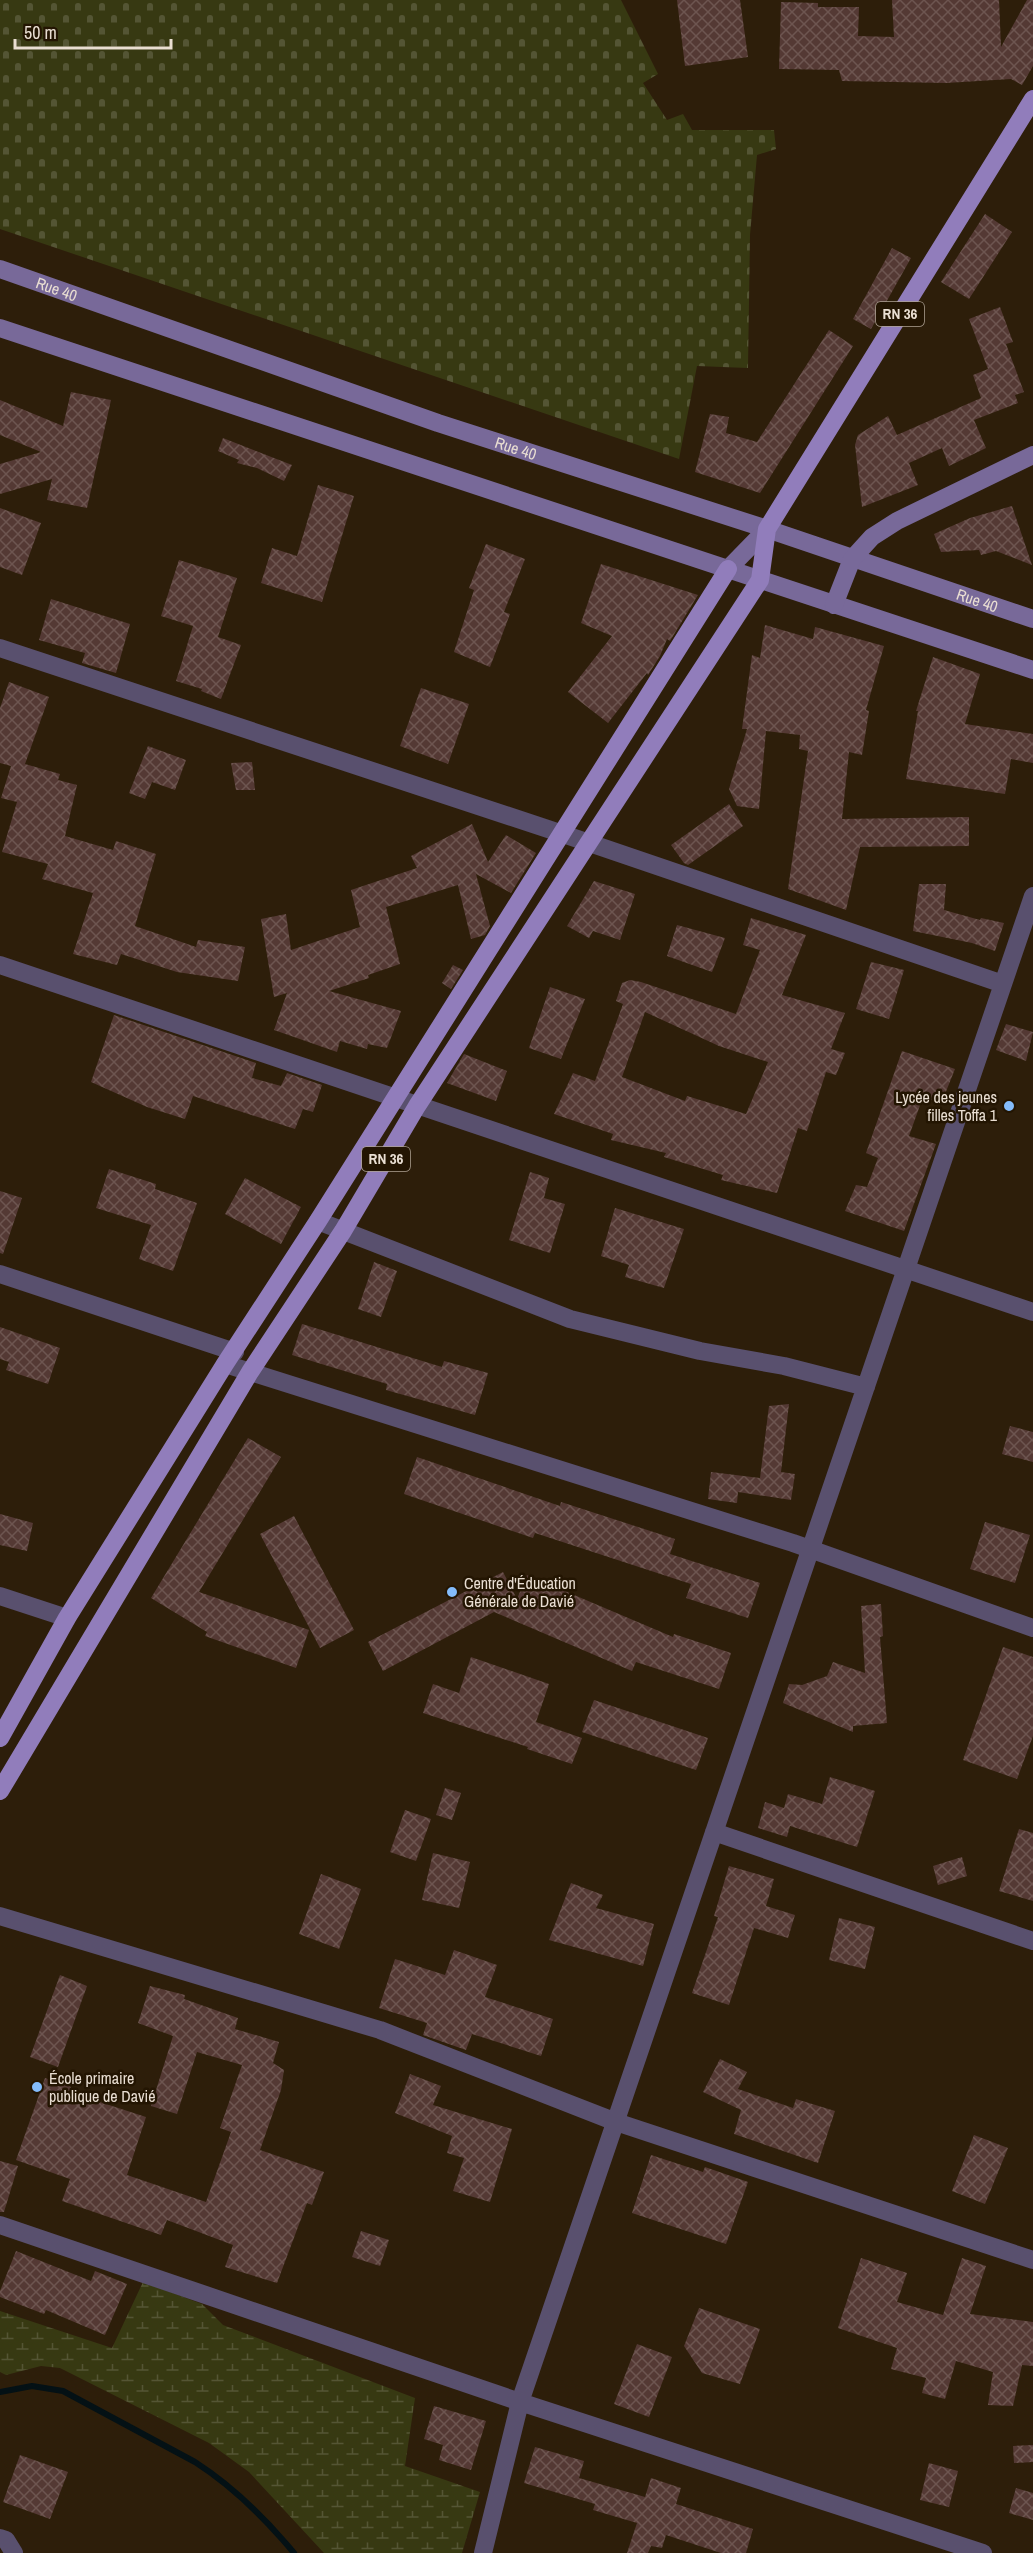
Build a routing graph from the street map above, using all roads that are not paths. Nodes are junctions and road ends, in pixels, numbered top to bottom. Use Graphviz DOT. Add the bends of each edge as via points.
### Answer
graph roads {
  1 [pos="1033,99"];
  2 [pos="0,269"];
  3 [pos="0,328"];
  4 [pos="1033,455"];
  5 [pos="767,529"];
  6 [pos="852,559"];
  7 [pos="728,569"];
  8 [pos="760,580"];
  9 [pos="834,605"];
  10 [pos="1033,619"];
  11 [pos="0,648"];
  12 [pos="1033,670"];
  13 [pos="563,834"];
  14 [pos="588,842"];
  15 [pos="1033,896"];
  16 [pos="0,965"];
  17 [pos="1003,984"];
  18 [pos="394,1099"];
  19 [pos="417,1106"];
  20 [pos="318,1221"];
  21 [pos="343,1231"];
  22 [pos="906,1270"];
  23 [pos="0,1274"];
  24 [pos="1033,1312"];
  25 [pos="230,1358"];
  26 [pos="250,1372"];
  27 [pos="866,1387"];
  28 [pos="810,1551"];
  29 [pos="0,1596"];
  30 [pos="67,1618"];
  31 [pos="1033,1628"];
  32 [pos="0,1738"];
  33 [pos="0,1791"];
  34 [pos="714,1832"];
  35 [pos="0,1916"];
  36 [pos="1033,1941"];
  37 [pos="616,2122"];
  38 [pos="0,2225"];
  39 [pos="1033,2260"];
  40 [pos="520,2402"];
  41 [pos="0,2538"];
  42 [pos="14,2553"];
  43 [pos="483,2553"];
  44 [pos="983,2553"];
  1 -- 5 [label="main road, RN 36"];
  2 -- 5 [label="main road, Rue 40" via="438,423"];
  3 -- 7 [label="main road"];
  4 -- 6 [label="main road" via="897,521 872,537"];
  5 -- 6 [label="main road, Rue 40"];
  5 -- 7 [label="main road, RN 36"];
  5 -- 8 [label="main road, RN 36"];
  6 -- 9 [label="main road"];
  6 -- 10 [label="main road, Rue 40"];
  7 -- 8 [label="main road"];
  7 -- 13 [label="main road, RN 36"];
  8 -- 9 [label="main road"];
  8 -- 14 [label="main road, RN 36"];
  9 -- 12 [label="main road"];
  11 -- 13 [label="street"];
  13 -- 14 [label="street"];
  13 -- 18 [label="main road, RN 36"];
  14 -- 17 [label="street"];
  14 -- 19 [label="main road, RN 36"];
  15 -- 17 [label="street"];
  16 -- 18 [label="street"];
  17 -- 22 [label="street"];
  18 -- 19 [label="street"];
  18 -- 20 [label="main road, RN 36"];
  19 -- 21 [label="main road, RN 36"];
  19 -- 22 [label="street"];
  20 -- 21 [label="street"];
  20 -- 25 [label="main road, RN 36"];
  21 -- 26 [label="main road, RN 36"];
  21 -- 27 [label="street" via="570,1319"];
  22 -- 24 [label="street"];
  22 -- 27 [label="street"];
  23 -- 25 [label="street"];
  25 -- 26 [label="street"];
  25 -- 30 [label="main road, RN 36"];
  26 -- 28 [label="street"];
  26 -- 33 [label="main road, RN 36"];
  27 -- 28 [label="street"];
  28 -- 31 [label="street"];
  28 -- 34 [label="street"];
  29 -- 30 [label="street"];
  30 -- 32 [label="main road, RN 36"];
  34 -- 36 [label="street"];
  34 -- 37 [label="street"];
  35 -- 37 [label="street" via="380,2030"];
  37 -- 39 [label="street"];
  37 -- 40 [label="street"];
  38 -- 40 [label="street"];
  40 -- 43 [label="street"];
  40 -- 44 [label="street"];
  41 -- 42 [label="street" via="6,2540"];
}
